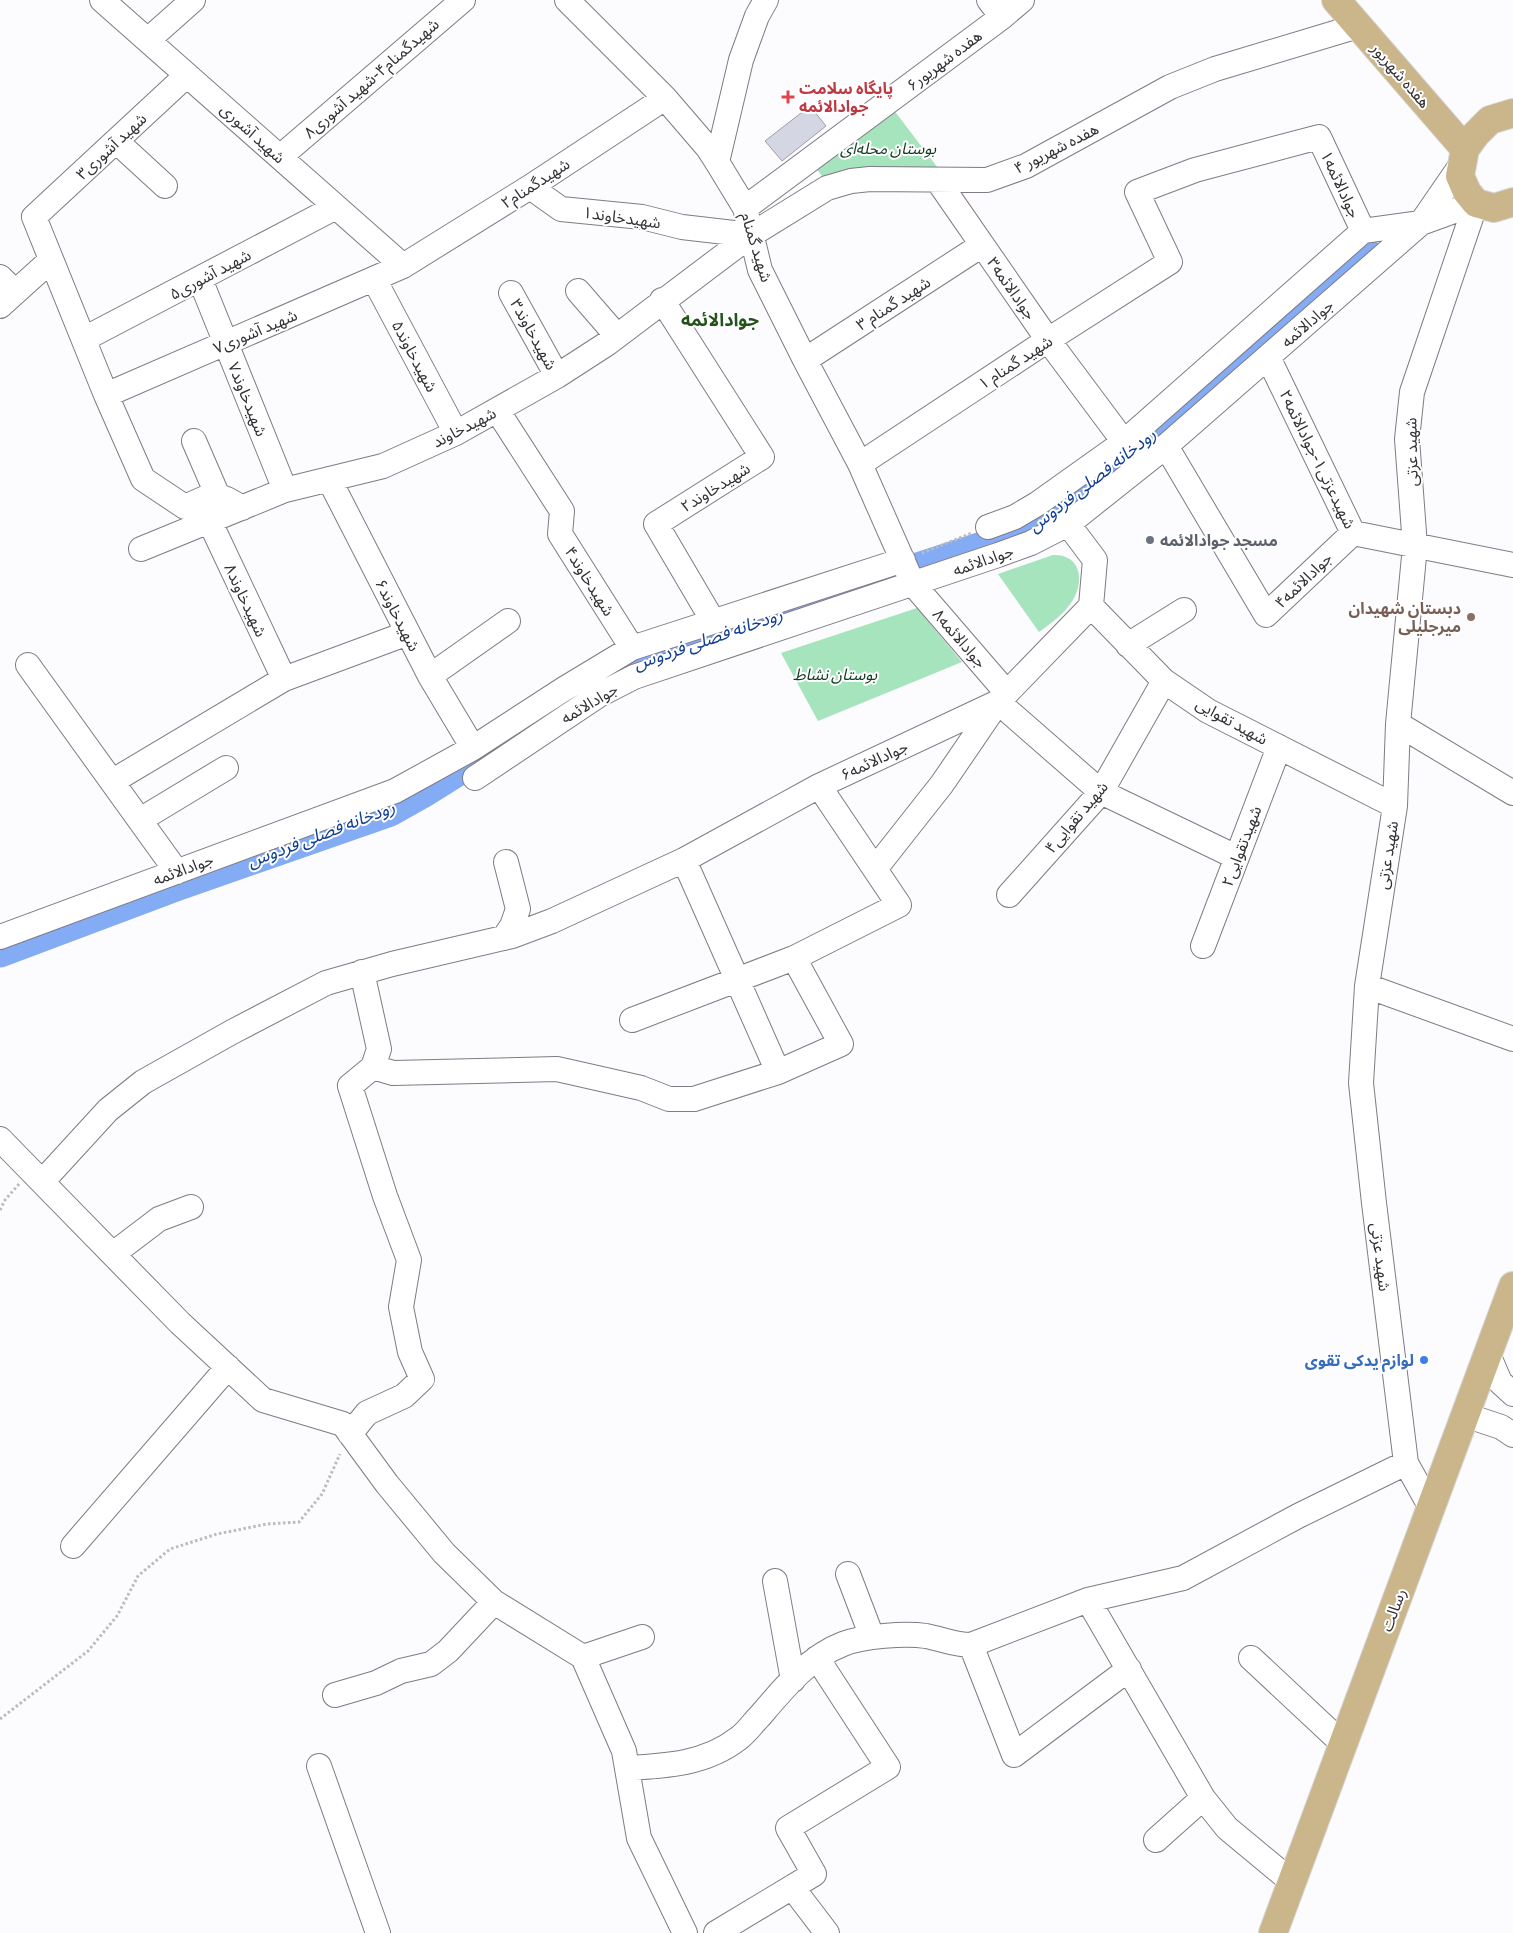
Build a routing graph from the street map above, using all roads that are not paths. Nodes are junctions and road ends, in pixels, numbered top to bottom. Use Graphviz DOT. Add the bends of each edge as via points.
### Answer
graph roads {
  1 [pos="102,0"];
  2 [pos="193,0"];
  3 [pos="463,0"];
  4 [pos="567,0"];
  5 [pos="755,0"];
  6 [pos="766,0"];
  7 [pos="1022,0"];
  8 [pos="1336,0"];
  9 [pos="996,8"];
  10 [pos="1358,26"];
  11 [pos="148,40"];
  12 [pos="187,75"];
  13 [pos="665,98"];
  14 [pos="1513,105"];
  15 [pos="1501,117"];
  16 [pos="116,141"];
  17 [pos="712,155"];
  18 [pos="1464,156"];
  19 [pos="280,157"];
  20 [pos="938,180"];
  21 [pos="165,186"];
  22 [pos="530,187"];
  23 [pos="1476,203"];
  24 [pos="1512,204"];
  25 [pos="336,207"];
  26 [pos="745,208"];
  27 [pos="1421,223"];
  28 [pos="1363,231"];
  29 [pos="751,235"];
  30 [pos="982,245"];
  31 [pos="52,260"];
  32 [pos="1170,262"];
  33 [pos="403,266"];
  34 [pos="200,279"];
  35 [pos="374,279"];
  36 [pos="578,291"];
  37 [pos="5,292"];
  38 [pos="511,293"];
  39 [pos="662,300"];
  40 [pos="617,336"];
  41 [pos="84,339"];
  42 [pos="1048,340"];
  43 [pos="226,343"];
  44 [pos="1268,356"];
  45 [pos="805,360"];
  46 [pos="557,376"];
  47 [pos="106,395"];
  48 [pos="497,410"];
  49 [pos="456,433"];
  50 [pos="194,441"];
  51 [pos="1124,442"];
  52 [pos="1166,446"];
  53 [pos="860,464"];
  54 [pos="1141,466"];
  55 [pos="329,480"];
  56 [pos="285,490"];
  57 [pos="224,509"];
  58 [pos="1068,524"];
  59 [pos="988,527"];
  60 [pos="1352,533"];
  61 [pos="1415,546"];
  62 [pos="140,549"];
  63 [pos="903,560"];
  64 [pos="1513,565"];
  65 [pos="914,584"];
  66 [pos="1090,606"];
  67 [pos="1184,610"];
  68 [pos="508,621"];
  69 [pos="713,621"];
  70 [pos="408,633"];
  71 [pos="1128,644"];
  72 [pos="632,648"];
  73 [pos="28,665"];
  74 [pos="430,676"];
  75 [pos="284,679"];
  76 [pos="1164,681"];
  77 [pos="1002,698"];
  78 [pos="1398,724"];
  79 [pos="1279,747"];
  80 [pos="473,748"];
  81 [pos="226,768"];
  82 [pos="475,778"];
  83 [pos="113,781"];
  84 [pos="818,786"];
  85 [pos="1101,792"];
  86 [pos="1513,792"];
  87 [pos="1395,806"];
  88 [pos="140,820"];
  89 [pos="1236,857"];
  90 [pos="684,860"];
  91 [pos="506,862"];
  92 [pos="874,869"];
  93 [pos="177,872"];
  94 [pos="1009,895"];
  95 [pos="0,937"];
  96 [pos="504,938"];
  97 [pos="1203,946"];
  98 [pos="794,958"];
  99 [pos="362,972"];
  100 [pos="738,979"];
  101 [pos="1367,986"];
  102 [pos="632,1020"];
  103 [pos="1513,1039"];
  104 [pos="373,1067"];
  105 [pos="778,1072"];
  106 [pos="0,1139"];
  107 [pos="36,1176"];
  108 [pos="191,1206"];
  109 [pos="113,1254"];
  110 [pos="1513,1286"];
  111 [pos="1488,1354"];
  112 [pos="228,1367"];
  113 [pos="1513,1394"];
  114 [pos="1465,1415"];
  115 [pos="350,1434"];
  116 [pos="1513,1435"];
  117 [pos="1406,1463"];
  118 [pos="1431,1508"];
  119 [pos="73,1546"];
  120 [pos="848,1574"];
  121 [pos="775,1581"];
  122 [pos="1088,1600"];
  123 [pos="494,1602"];
  124 [pos="642,1637"];
  125 [pos="872,1637"];
  126 [pos="971,1645"];
  127 [pos="583,1657"];
  128 [pos="817,1658"];
  129 [pos="1251,1658"];
  130 [pos="1129,1669"];
  131 [pos="793,1680"];
  132 [pos="335,1695"];
  133 [pos="1343,1744"];
  134 [pos="319,1766"];
  135 [pos="627,1768"];
  136 [pos="1203,1798"];
  137 [pos="1156,1840"];
  138 [pos="1292,1882"];
  139 [pos="792,1887"];
  140 [pos="378,1933"];
  141 [pos="685,1933"];
  142 [pos="716,1933"];
  143 [pos="827,1933"];
  144 [pos="1273,1933"];
  1 -- 11 [label="street, شهید آشوری"];
  2 -- 11 [label="street"];
  3 -- 19 [label="street, شهیدگمنام۴-شهید آشوری۸"];
  4 -- 13 [label="street, شهید گمنام"];
  5 -- 17 [label="street" via="732,54 718,102"];
  6 -- 17 [label="street" via="741,60"];
  7 -- 9 [label="street, هفده شهریور۶"];
  8 -- 10 [label="main road, هفده شهریور"];
  9 -- 26 [label="street, هفده شهریور۶"];
  10 -- 18 [label="main road, هفده شهریور"];
  10 -- 20 [label="street, هفده شهریور ۴" via="1215,69 1170,87 1026,166 987,180"];
  11 -- 12 [label="street, شهید آشوری"];
  12 -- 16 [label="street, شهید آشوری۳"];
  12 -- 19 [label="street, شهید آشوری"];
  13 -- 17 [label="street, شهید گمنام"];
  13 -- 22 [label="street, شهیدگمنام۲"];
  14 -- 15 [label="main road"];
  15 -- 18 [label="main road"];
  16 -- 21 [label="street"];
  16 -- 31 [label="street, شهید آشوری۳" via="34,217"];
  17 -- 26 [label="street, شهید گمنام"];
  18 -- 23 [label="main road" via="1460,176"];
  18 -- 27 [label="street, جوادالائمه"];
  19 -- 25 [label="street, شهید آشوری"];
  20 -- 29 [label="street, هفده شهریور ۴" via="870,179 827,188"];
  20 -- 30 [label="street, جوادالائمه۳"];
  22 -- 29 [label="street, شهیدخاوند۱" via="561,210 642,217 682,228"];
  22 -- 33 [label="street, شهیدگمنام۲"];
  23 -- 24 [label="main road" via="1494,208"];
  23 -- 27 [label="street, جوادالائمه"];
  23 -- 61 [label="street, شهید عزتی" via="1412,392 1407,439"];
  25 -- 33 [label="street, شهید آشوری"];
  25 -- 34 [label="street, شهید آشوری۵"];
  26 -- 29 [label="street, شهید گمنام"];
  27 -- 28 [label="street, جوادالائمه"];
  27 -- 44 [label="street, جوادالائمه"];
  28 -- 32 [label="street, جوادالائمه۱" via="1320,137 1195,170 1138,192"];
  28 -- 51 [label="street, جوادالائمه"];
  29 -- 39 [label="street, شهیدخاوند"];
  29 -- 45 [label="street, شهید گمنام" via="760,270"];
  30 -- 42 [label="street, جوادالائمه۳"];
  30 -- 45 [label="street, شهید گمنام ۳"];
  31 -- 37 [label="street"];
  31 -- 41 [label="street"];
  32 -- 42 [label="street, شهید گمنام ۱"];
  33 -- 35 [label="street, شهید آشوری۷"];
  34 -- 41 [label="street, شهید آشوری۵"];
  34 -- 43 [label="street, شهیدخاوند۷"];
  35 -- 43 [label="street, شهید آشوری۷"];
  35 -- 49 [label="street, شهیدخاوند۵"];
  36 -- 40 [label="street"];
  38 -- 46 [label="street, شهیدخاوند۳"];
  39 -- 40 [label="street, شهیدخاوند"];
  39 -- 69 [label="street, شهیدخاوند۲" via="762,458 656,524"];
  40 -- 46 [label="street, شهیدخاوند"];
  41 -- 47 [label="street"];
  42 -- 51 [label="street, جوادالائمه۳"];
  42 -- 53 [label="street, شهید گمنام ۱"];
  43 -- 47 [label="street, شهید آشوری۷"];
  43 -- 56 [label="street, شهیدخاوند۷"];
  44 -- 52 [label="street, جوادالائمه"];
  44 -- 60 [label="street, شهیدعزتی۱-جوادالائمه۲"];
  45 -- 53 [label="street, شهید گمنام"];
  46 -- 48 [label="street, شهیدخاوند"];
  47 -- 57 [label="street" via="143,479 185,507"];
  48 -- 49 [label="street, شهیدخاوند"];
  48 -- 72 [label="street, شهیدخاوند۴" via="562,511 560,534"];
  49 -- 55 [label="street, شهیدخاوند" via="383,466"];
  50 -- 57 [label="street, شهیدخاوند۸"];
  51 -- 54 [label="street, جوادالائمه۳"];
  51 -- 59 [label="street, جوادالائمه" via="1037,504 1016,517"];
  52 -- 54 [label="street, جوادالائمه"];
  52 -- 60 [label="street, جوادالائمه۴" via="1266,615"];
  53 -- 63 [label="street, شهید گمنام"];
  54 -- 58 [label="street, جوادالائمه"];
  55 -- 56 [label="street, شهیدخاوند"];
  55 -- 70 [label="street, شهیدخاوند۶"];
  56 -- 57 [label="street, شهیدخاوند"];
  57 -- 62 [label="street, شهیدخاوند"];
  57 -- 75 [label="street, شهیدخاوند۸"];
  58 -- 65 [label="street, جوادالائمه" via="1032,544"];
  58 -- 66 [label="street" via="1095,560"];
  60 -- 61 [label="street, شهیدعزتی۱-جوادالائمه۲"];
  61 -- 64 [label="street, شهیدعزتی۱-جوادالائمه۲"];
  61 -- 78 [label="street, شهید عزتی"];
  63 -- 65 [label="street, جوادالائمه۸"];
  63 -- 69 [label="street, جوادالائمه"];
  65 -- 77 [label="street, جوادالائمه۸"];
  65 -- 82 [label="street, جوادالائمه" via="634,678 600,695"];
  66 -- 71 [label="street, شهید تقوایی"];
  66 -- 77 [label="street, جوادالائمه۶"];
  67 -- 71 [label="street"];
  68 -- 74 [label="street"];
  69 -- 72 [label="street, جوادالائمه"];
  70 -- 74 [label="street, شهیدخاوند۶"];
  70 -- 75 [label="street"];
  71 -- 76 [label="street, شهید تقوایی"];
  72 -- 80 [label="street, جوادالائمه"];
  73 -- 83 [label="street"];
  74 -- 80 [label="street, شهیدخاوند۶"];
  75 -- 83 [label="street"];
  76 -- 79 [label="street, شهید تقوایی" via="1208,711"];
  76 -- 85 [label="street, شهید تقوایی۴"];
  77 -- 84 [label="street, جوادالائمه۶"];
  77 -- 85 [label="street, جوادالائمه۸"];
  77 -- 92 [label="street" via="942,784"];
  78 -- 86 [label="street"];
  78 -- 87 [label="street, شهید عزتی"];
  79 -- 87 [label="street, شهید تقوایی"];
  79 -- 89 [label="street, شهیدتقوایی۲"];
  80 -- 93 [label="street, جوادالائمه" via="395,791"];
  81 -- 88 [label="street"];
  83 -- 88 [label="street"];
  84 -- 90 [label="street, جوادالائمه۶"];
  84 -- 92 [label="street"];
  85 -- 89 [label="street, جوادالائمه۸"];
  85 -- 94 [label="street, شهید تقوایی۴"];
  87 -- 101 [label="street, شهید عزتی"];
  88 -- 93 [label="street"];
  89 -- 97 [label="street, شهیدتقوایی۲"];
  90 -- 96 [label="street, جوادالائمه۶" via="552,921"];
  90 -- 100 [label="street"];
  91 -- 96 [label="street" via="518,909"];
  92 -- 98 [label="street" via="899,905"];
  93 -- 95 [label="street, جوادالائمه"];
  96 -- 99 [label="street, جوادالائمه۶"];
  98 -- 100 [label="street"];
  98 -- 105 [label="street" via="841,1044"];
  99 -- 104 [label="street" via="379,1049"];
  99 -- 107 [label="street, جوادالائمه۶" via="326,983 143,1082"];
  100 -- 102 [label="street"];
  100 -- 105 [label="street"];
  101 -- 103 [label="street"];
  101 -- 117 [label="street, شهید عزتی" via="1361,1083"];
  104 -- 105 [label="street" via="393,1073 557,1069 641,1088 669,1099 694,1100"];
  104 -- 115 [label="street" via="350,1086 409,1260 401,1307 410,1352 422,1378 404,1396 367,1413"];
  106 -- 107 [label="street"];
  107 -- 109 [label="street"];
  108 -- 109 [label="street" via="159,1220"];
  109 -- 112 [label="street"];
  110 -- 111 [label="main road, رسالت"];
  111 -- 113 [label="street" via="1500,1382"];
  111 -- 114 [label="main road, رسالت"];
  112 -- 115 [label="street" via="263,1400 344,1424"];
  112 -- 119 [label="street"];
  114 -- 116 [label="street" via="1501,1427"];
  114 -- 118 [label="main road, رسالت"];
  115 -- 123 [label="street" via="444,1553"];
  117 -- 118 [label="street, شهید عزتی"];
  117 -- 122 [label="street" via="1183,1578"];
  118 -- 133 [label="main road, رسالت"];
  120 -- 125 [label="street"];
  121 -- 131 [label="street"];
  122 -- 126 [label="street"];
  122 -- 130 [label="street"];
  123 -- 127 [label="street"];
  123 -- 132 [label="street" via="448,1652 431,1664 400,1671 376,1683"];
  124 -- 127 [label="street"];
  125 -- 126 [label="street" via="926,1636 957,1645"];
  125 -- 128 [label="street" via="843,1644"];
  126 -- 130 [label="street" via="1014,1754"];
  127 -- 135 [label="street" via="624,1751"];
  128 -- 131 [label="street"];
  128 -- 139 [label="street" via="888,1767 788,1828 814,1874"];
  129 -- 133 [label="street"];
  130 -- 136 [label="street"];
  131 -- 135 [label="street" via="740,1738 710,1755 677,1765"];
  133 -- 138 [label="main road, رسالت"];
  134 -- 140 [label="street"];
  135 -- 141 [label="street" via="638,1838"];
  136 -- 137 [label="street"];
  136 -- 138 [label="street" via="1227,1828"];
  138 -- 144 [label="main road, رسالت"];
  139 -- 142 [label="street"];
  139 -- 143 [label="street"];
}
